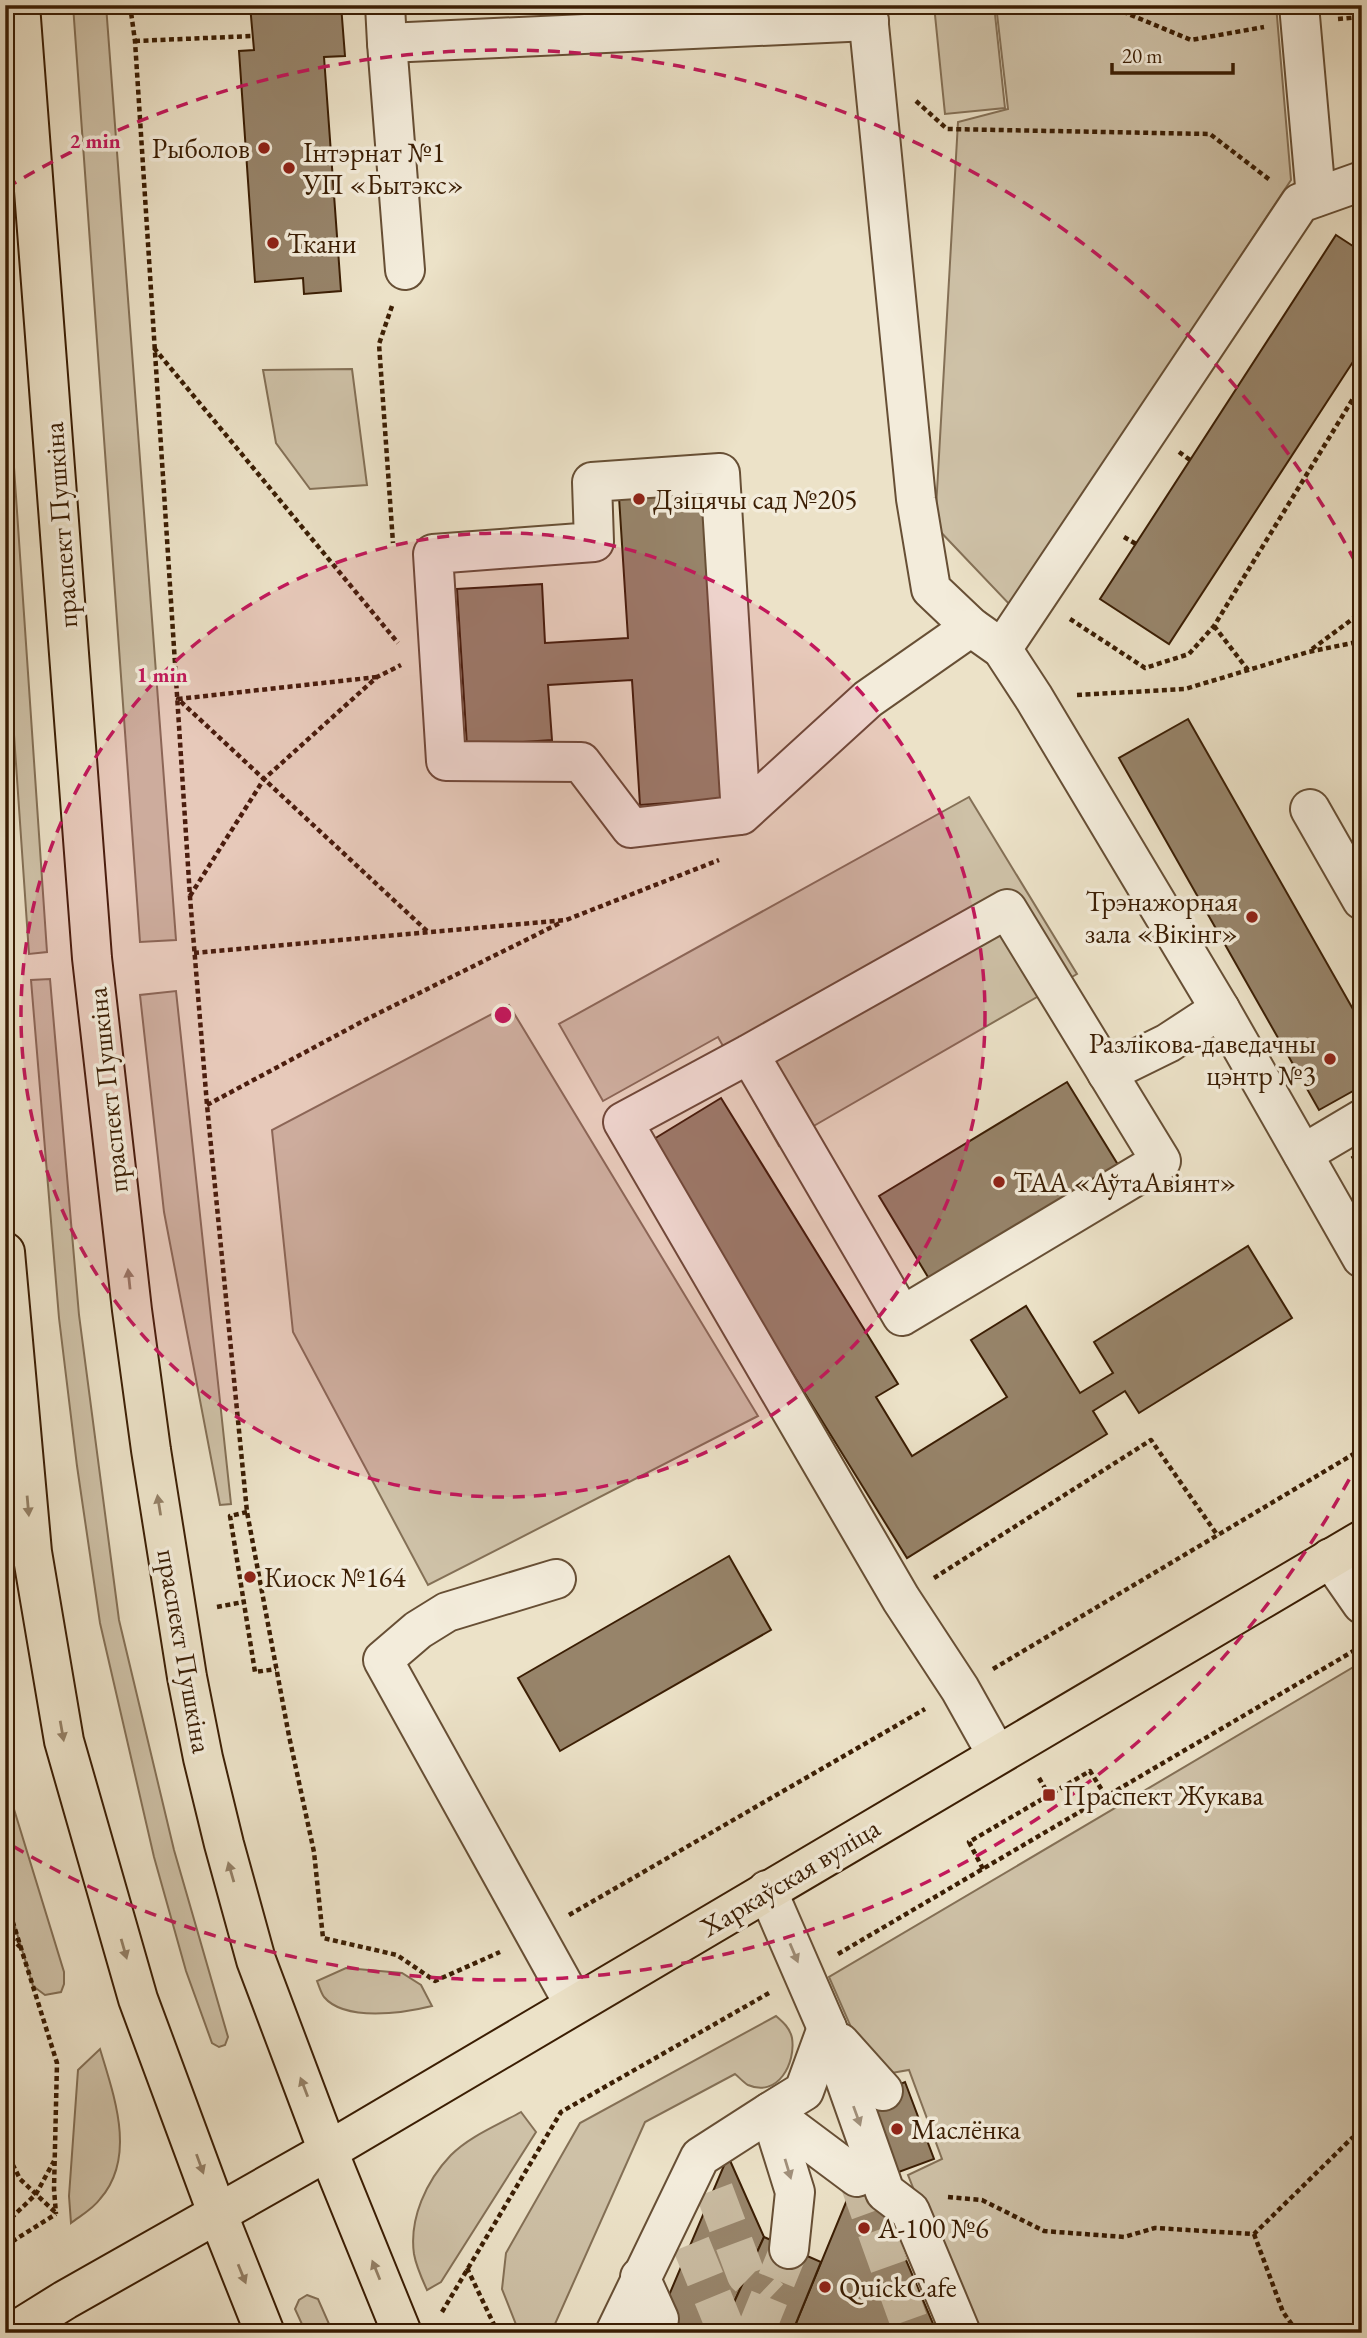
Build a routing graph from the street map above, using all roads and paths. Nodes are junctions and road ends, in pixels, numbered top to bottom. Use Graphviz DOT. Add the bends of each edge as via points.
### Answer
graph roads {
  1 [pos="20,5"];
  2 [pos="130,5"];
  3 [pos="385,5"];
  4 [pos="1107,5"];
  5 [pos="868,13"];
  6 [pos="1300,13"];
  7 [pos="1362,17"];
  8 [pos="253,36"];
  9 [pos="135,41"];
  10 [pos="387,43"];
  11 [pos="874,63"];
  12 [pos="1362,181"];
  13 [pos="1308,200"];
  14 [pos="405,270"];
  15 [pos="154,347"];
  16 [pos="1362,384"];
  17 [pos="394,550"];
  18 [pos="1362,612"];
  19 [pos="1060,613"];
  20 [pos="1214,626"];
  21 [pos="971,627"];
  22 [pos="400,632"];
  23 [pos="1362,641"];
  24 [pos="1002,649"];
  25 [pos="1308,652"];
  26 [pos="412,660"];
  27 [pos="1248,670"];
  28 [pos="377,677"];
  29 [pos="1034,698"];
  30 [pos="178,699"];
  31 [pos="264,779"];
  32 [pos="1310,809"];
  33 [pos="741,815"];
  34 [pos="190,897"];
  35 [pos="1362,900"];
  36 [pos="566,920"];
  37 [pos="429,933"];
  38 [pos="1220,1009"];
  39 [pos="749,1054"];
  40 [pos="1107,1073"];
  41 [pos="207,1105"];
  42 [pos="1362,1119"];
  43 [pos="1303,1154"];
  44 [pos="5,1252"];
  45 [pos="1361,1256"];
  46 [pos="11,1365"];
  47 [pos="1362,1449"];
  48 [pos="247,1512"];
  49 [pos="1218,1536"];
  50 [pos="1346,1549"];
  51 [pos="556,1579"];
  52 [pos="901,1599"];
  53 [pos="1362,1604"];
  54 [pos="1362,1646"];
  55 [pos="276,1669"];
  56 [pos="960,1689"];
  57 [pos="997,1755"];
  58 [pos="1105,1795"];
  59 [pos="983,1869"];
  60 [pos="767,1890"];
  61 [pos="5,1897"];
  62 [pos="5,1932"];
  63 [pos="536,1935"];
  64 [pos="22,1948"];
  65 [pos="803,1974"];
  66 [pos="574,2004"];
  67 [pos="827,2028"];
  68 [pos="883,2091"];
  69 [pos="770,2112"];
  70 [pos="1362,2136"];
  71 [pos="5,2148"];
  72 [pos="328,2151"];
  73 [pos="56,2157"];
  74 [pos="857,2177"];
  75 [pos="36,2194"];
  76 [pos="946,2197"];
  77 [pos="676,2205"];
  78 [pos="56,2214"];
  79 [pos="219,2215"];
  80 [pos="5,2224"];
  81 [pos="1254,2234"];
  82 [pos="691,2244"];
  83 [pos="5,2246"];
  84 [pos="789,2249"];
  85 [pos="467,2268"];
  86 [pos="640,2277"];
  87 [pos="442,2312"];
  88 [pos="659,2319"];
  89 [pos="12,2333"];
  90 [pos="265,2333"];
  91 [pos="402,2333"];
  92 [pos="498,2333"];
  93 [pos="615,2333"];
  94 [pos="961,2333"];
  95 [pos="1298,2333"];
  72 -- 1 [label="main road, праспект Пушкіна, one-way" via="256,1960 224,1844 187,1677 151,1450 92,958"];
  2 -- 9 [label="path"];
  3 -- 10 [label="lane"];
  4 -- 6 [label="path" via="1191,40"];
  5 -- 10 [label="lane"];
  5 -- 11 [label="lane"];
  6 -- 7 [label="path"];
  6 -- 13 [label="lane"];
  8 -- 9 [label="path"];
  9 -- 15 [label="path"];
  10 -- 14 [label="lane"];
  11 -- 13 [label="path" via="947,129 1210,134"];
  11 -- 21 [label="lane" via="916,499 930,589"];
  12 -- 13 [label="lane"];
  13 -- 24 [label="lane"];
  14 -- 17 [label="path" via="379,344"];
  15 -- 22 [label="path" via="400,646"];
  15 -- 30 [label="path"];
  16 -- 20 [label="path"];
  18 -- 25 [label="path"];
  19 -- 20 [label="path" via="1145,668 1189,654"];
  20 -- 27 [label="path"];
  21 -- 24 [label="lane"];
  21 -- 33 [label="lane" via="868,699"];
  23 -- 25 [label="path"];
  24 -- 29 [label="lane"];
  25 -- 27 [label="path"];
  26 -- 28 [label="path"];
  27 -- 29 [label="path" via="1185,688"];
  28 -- 30 [label="path"];
  28 -- 31 [label="path"];
  29 -- 38 [label="lane"];
  30 -- 31 [label="path"];
  30 -- 34 [label="path"];
  31 -- 34 [label="path"];
  31 -- 37 [label="path"];
  32 -- 35 [label="lane"];
  33 -- 33 [label="lane" via="631,828 581,762 446,761 433,554 594,542 592,482 720,473"];
  34 -- 41 [label="path"];
  36 -- 41 [label="path"];
  38 -- 40 [label="lane" via="1168,1043"];
  38 -- 43 [label="lane"];
  39 -- 40 [label="lane" via="1007,909"];
  39 -- 40 [label="lane" via="902,1316 1161,1161"];
  39 -- 52 [label="lane" via="623,1122"];
  41 -- 48 [label="path"];
  42 -- 43 [label="lane"];
  43 -- 45 [label="lane"];
  44 -- 46 [label="main road"];
  46 -- 79 [label="main road, one-way" via="32,1552 64,1741 138,1999"];
  47 -- 49 [label="path"];
  48 -- 55 [label="path"];
  48 -- 55 [label="path" via="230,1516 255,1672"];
  49 -- 52 [label="path" via="1151,1440"];
  49 -- 56 [label="path"];
  50 -- 53 [label="lane"];
  50 -- 57 [label="main road, Харкаўская вуліца"];
  51 -- 63 [label="lane" via="447,1612 383,1660"];
  52 -- 56 [label="lane"];
  54 -- 58 [label="path"];
  55 -- 63 [label="path" via="314,1852 323,1938 397,1955 435,1981"];
  56 -- 57 [label="lane"];
  56 -- 63 [label="path"];
  57 -- 60 [label="main road, Харкаўская вуліца"];
  58 -- 59 [label="path"];
  58 -- 59 [label="path" via="1090,1771 969,1842"];
  59 -- 65 [label="path"];
  60 -- 65 [label="lane, one-way"];
  60 -- 66 [label="main road, Харкаўская вуліца"];
  61 -- 64 [label="path"];
  62 -- 64 [label="path"];
  63 -- 66 [label="lane"];
  64 -- 73 [label="path" via="57,2063"];
  65 -- 67 [label="lane"];
  65 -- 85 [label="path" via="561,2112"];
  66 -- 72 [label="main road, Харкаўская вуліца"];
  67 -- 68 [label="lane"];
  67 -- 69 [label="lane" via="804,2091"];
  67 -- 94 [label="lane, one-way" via="885,2192 910,2211"];
  69 -- 74 [label="lane"];
  69 -- 77 [label="lane"];
  69 -- 84 [label="lane, one-way" via="794,2192"];
  70 -- 81 [label="path" via="1352,2138"];
  71 -- 75 [label="path" via="20,2179"];
  72 -- 79 [label="main road, Харкаўская вуліца"];
  91 -- 72 [label="main road, one-way"];
  73 -- 75 [label="path"];
  73 -- 78 [label="path"];
  75 -- 78 [label="path"];
  75 -- 80 [label="path"];
  76 -- 81 [label="path" via="982,2200 1044,2231 1124,2237 1154,2228"];
  77 -- 82 [label="lane"];
  77 -- 86 [label="lane"];
  78 -- 83 [label="path"];
  79 -- 89 [label="main road, Харкаўская вуліца"];
  79 -- 90 [label="main road, one-way"];
  81 -- 95 [label="path" via="1283,2312"];
  85 -- 87 [label="path"];
  85 -- 92 [label="path"];
  86 -- 88 [label="lane"];
  86 -- 93 [label="lane"];
}
